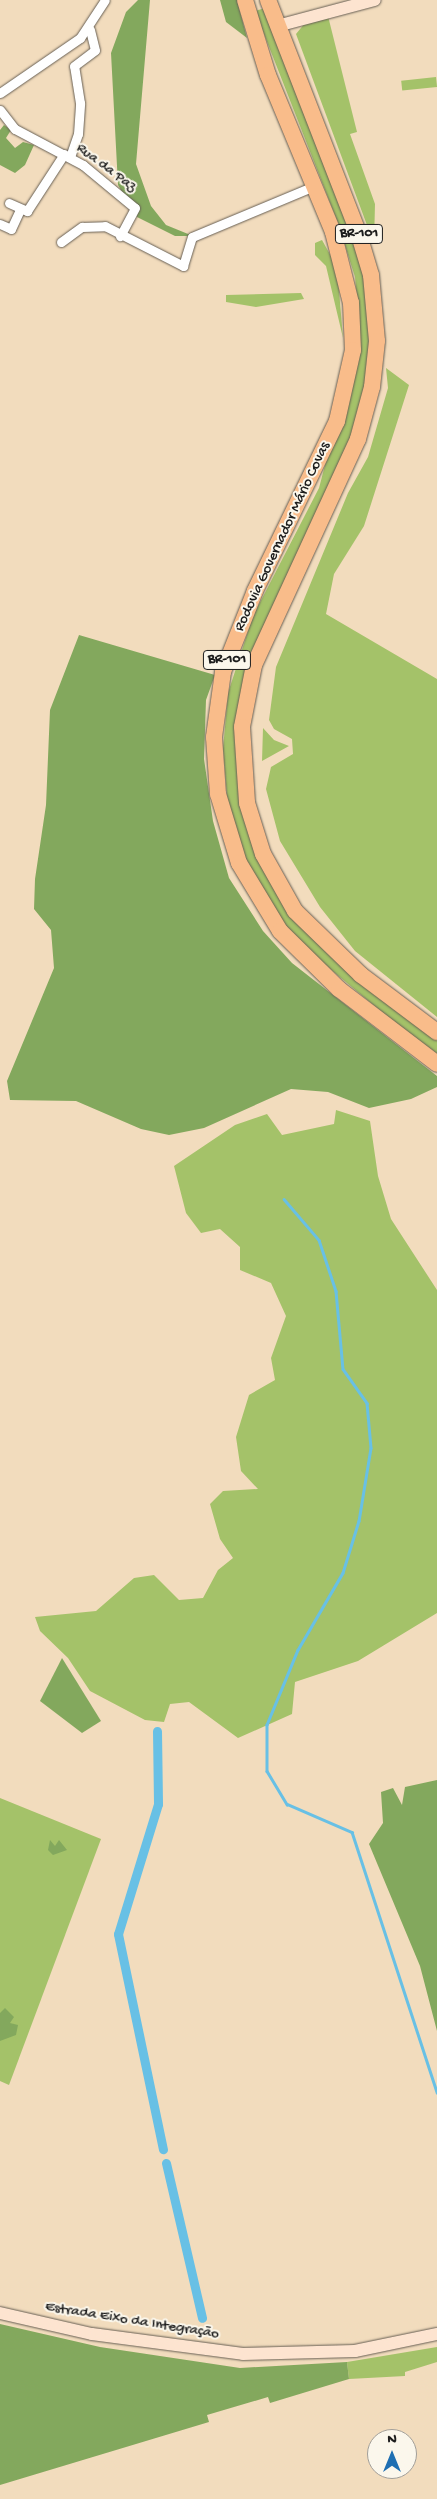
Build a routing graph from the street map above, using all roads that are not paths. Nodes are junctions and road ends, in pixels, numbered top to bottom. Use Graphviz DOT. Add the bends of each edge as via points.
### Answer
graph roads {
  1 [pos="105,0"];
  2 [pos="246,0"];
  3 [pos="268,0"];
  4 [pos="375,0"];
  5 [pos="277,26"];
  6 [pos="90,30"];
  7 [pos="0,93"];
  8 [pos="0,110"];
  9 [pos="67,155"];
  10 [pos="314,186"];
  11 [pos="9,203"];
  12 [pos="20,210"];
  13 [pos="0,224"];
  14 [pos="120,236"];
  15 [pos="61,242"];
  16 [pos="437,1032"];
  17 [pos="437,1064"];
  18 [pos="0,2313"];
  19 [pos="437,2334"];
  1 -- 6 [label="street"];
  2 -- 10 [label="highway, Rodovia Governador Mário Covas / BR-101" via="268,75"];
  3 -- 5 [label="highway, Rodovia Governador Mário Covas / BR-101"];
  4 -- 5 [label="main road"];
  5 -- 16 [label="highway, Rodovia Governador Mário Covas / BR-101" via="359,235 371,276 377,342 372,387 358,439 254,665 242,727 246,803 263,854 295,912 361,975"];
  6 -- 7 [label="street"];
  6 -- 9 [label="street" via="95,50 74,66 80,103 78,134"];
  8 -- 9 [label="street, Rua da Paz" via="29,139"];
  9 -- 12 [label="street" via="27,211"];
  9 -- 14 [label="street, Rua da Paz" via="135,208"];
  10 -- 14 [label="street" via="192,236 183,266"];
  10 -- 17 [label="highway, Rodovia Governador Mário Covas / BR-101" via="348,286 351,371 330,436 255,591 223,672 214,737 218,794 239,863 280,931 339,989"];
  11 -- 12 [label="street"];
  12 -- 13 [label="street" via="11,229"];
  14 -- 15 [label="street" via="105,226 88,226"];
  18 -- 19 [label="main road, Estrada Eixo da Integração" via="92,2334 243,2354 354,2351"];
}
